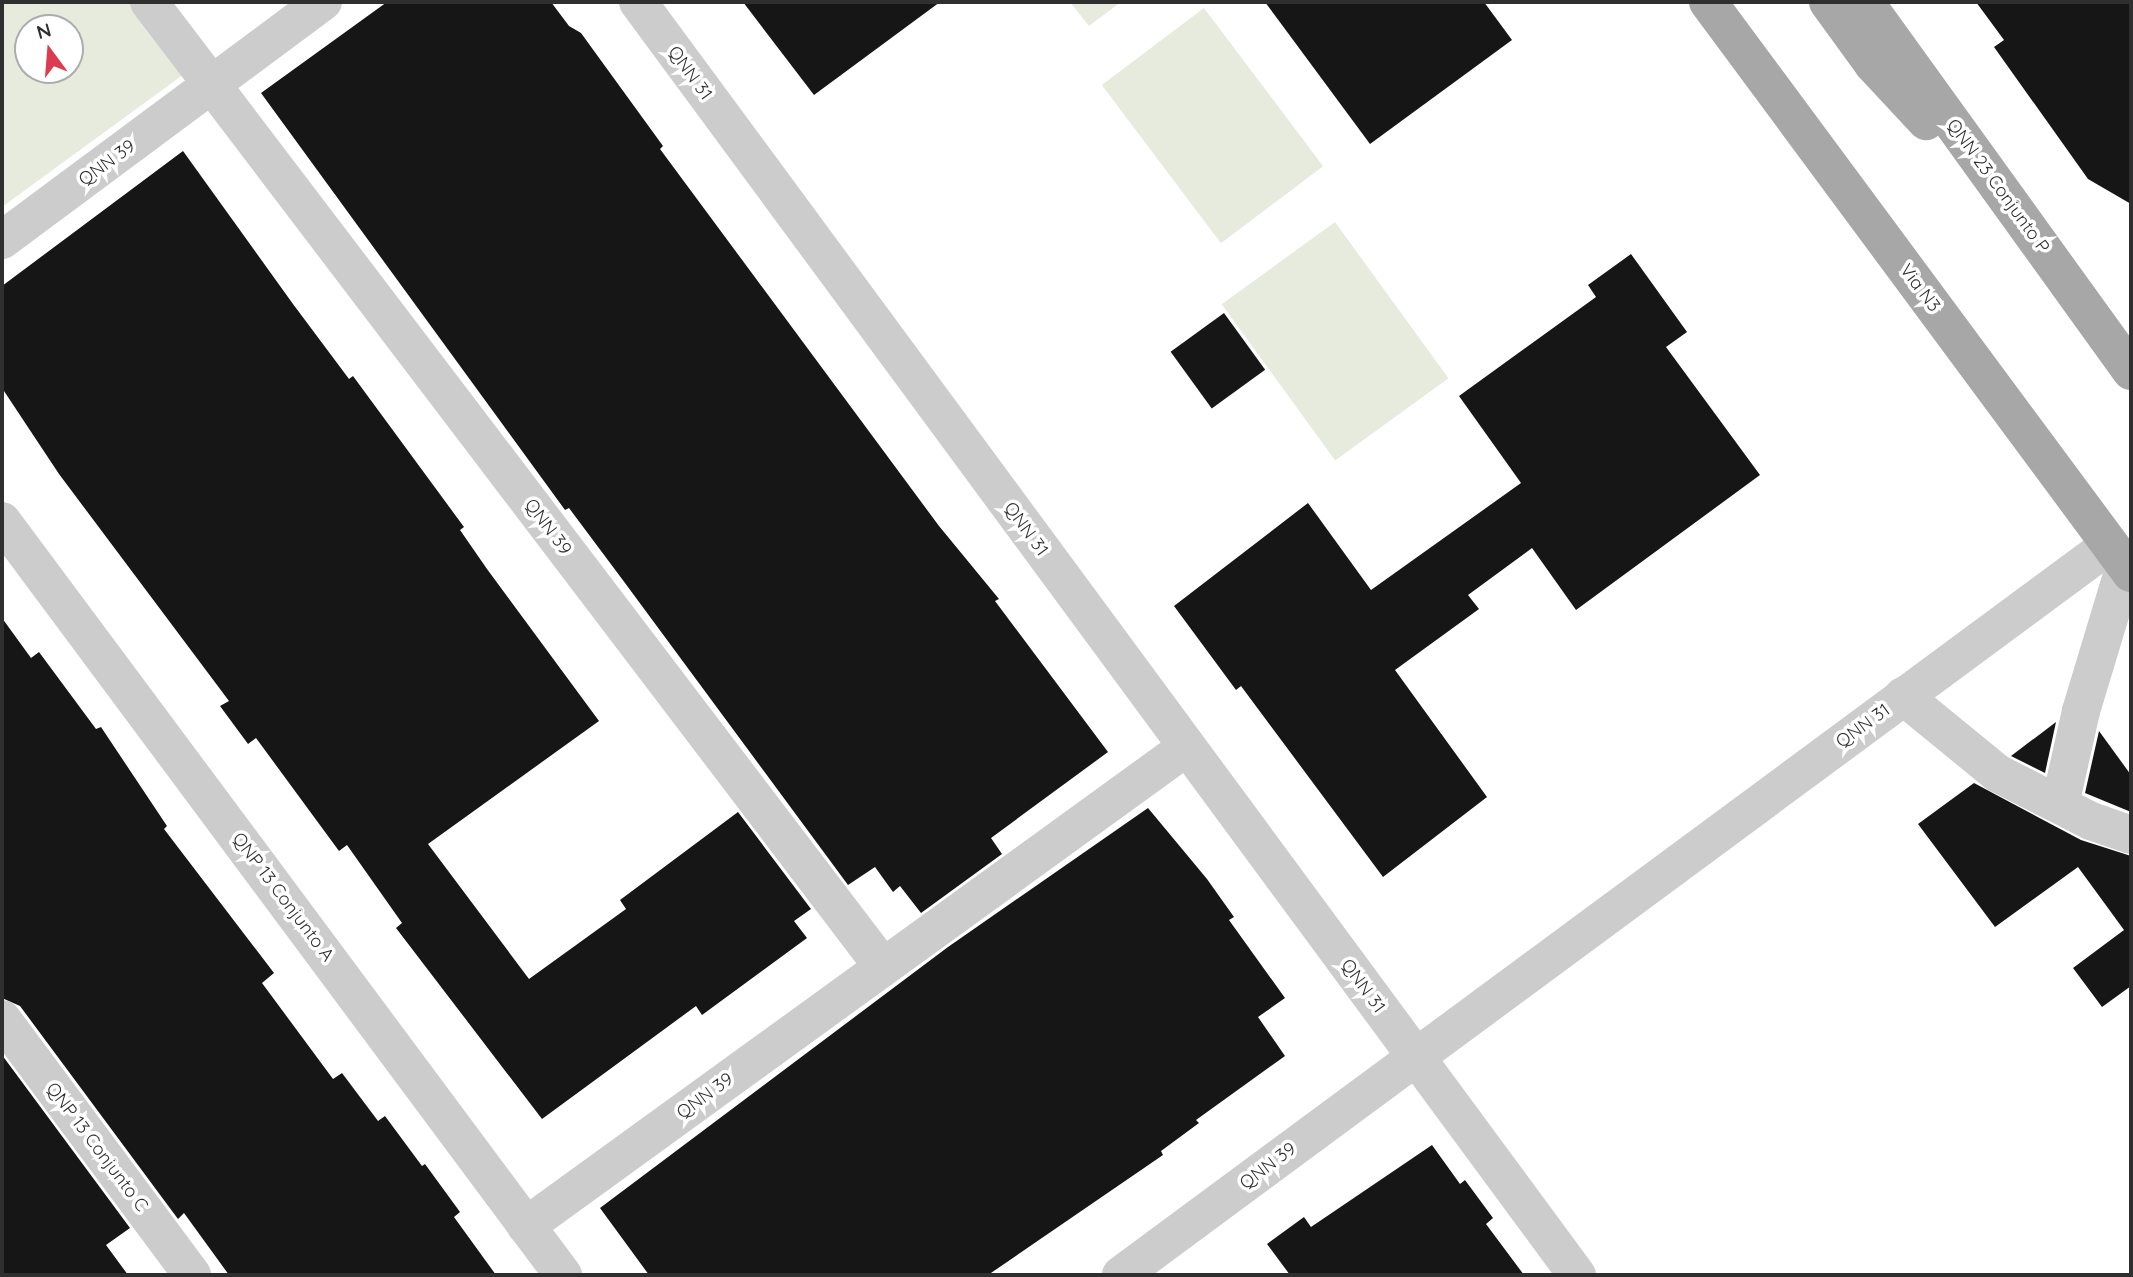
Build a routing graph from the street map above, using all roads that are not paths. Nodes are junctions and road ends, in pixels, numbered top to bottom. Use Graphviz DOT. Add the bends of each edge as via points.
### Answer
graph roads {
  1 [pos="149,2"];
  2 [pos="323,2"];
  3 [pos="638,2"];
  4 [pos="1708,2"];
  5 [pos="1828,2"];
  6 [pos="1865,2"];
  7 [pos="212,86"];
  8 [pos="2,240"];
  9 [pos="2037,241"];
  10 [pos="2131,371"];
  11 [pos="2,520"];
  12 [pos="2121,561"];
  13 [pos="1903,696"];
  14 [pos="1187,747"];
  15 [pos="2060,805"];
  16 [pos="2131,835"];
  17 [pos="883,967"];
  18 [pos="2,1019"];
  19 [pos="1415,1057"];
  20 [pos="526,1226"];
  21 [pos="192,1275"];
  22 [pos="563,1275"];
  23 [pos="1121,1275"];
  24 [pos="1577,1275"];
  1 -- 7 [label="street, QNN 39"];
  2 -- 7 [label="street, QNN 39"];
  3 -- 14 [label="street, QNN 31"];
  4 -- 12 [label="main road, Via N3"];
  5 -- 9 [label="main road" via="1873,64"];
  6 -- 9 [label="main road, QNN 23 Conjunto P"];
  7 -- 8 [label="street, QNN 39"];
  7 -- 17 [label="street, QNN 39"];
  9 -- 10 [label="main road, QNN 23 Conjunto P"];
  11 -- 20 [label="street, QNP 13 Conjunto A"];
  12 -- 13 [label="street, QNN 31"];
  12 -- 15 [label="street"];
  13 -- 15 [label="street" via="1997,773"];
  13 -- 19 [label="street, QNN 31"];
  14 -- 17 [label="street, QNN 39"];
  14 -- 19 [label="street, QNN 31"];
  15 -- 16 [label="street"];
  17 -- 20 [label="street, QNN 39"];
  18 -- 21 [label="street, QNP 13 Conjunto C"];
  19 -- 23 [label="street, QNN 39"];
  19 -- 24 [label="street, QNN 31"];
  20 -- 22 [label="street, QNP 13 Conjunto A"];
}
